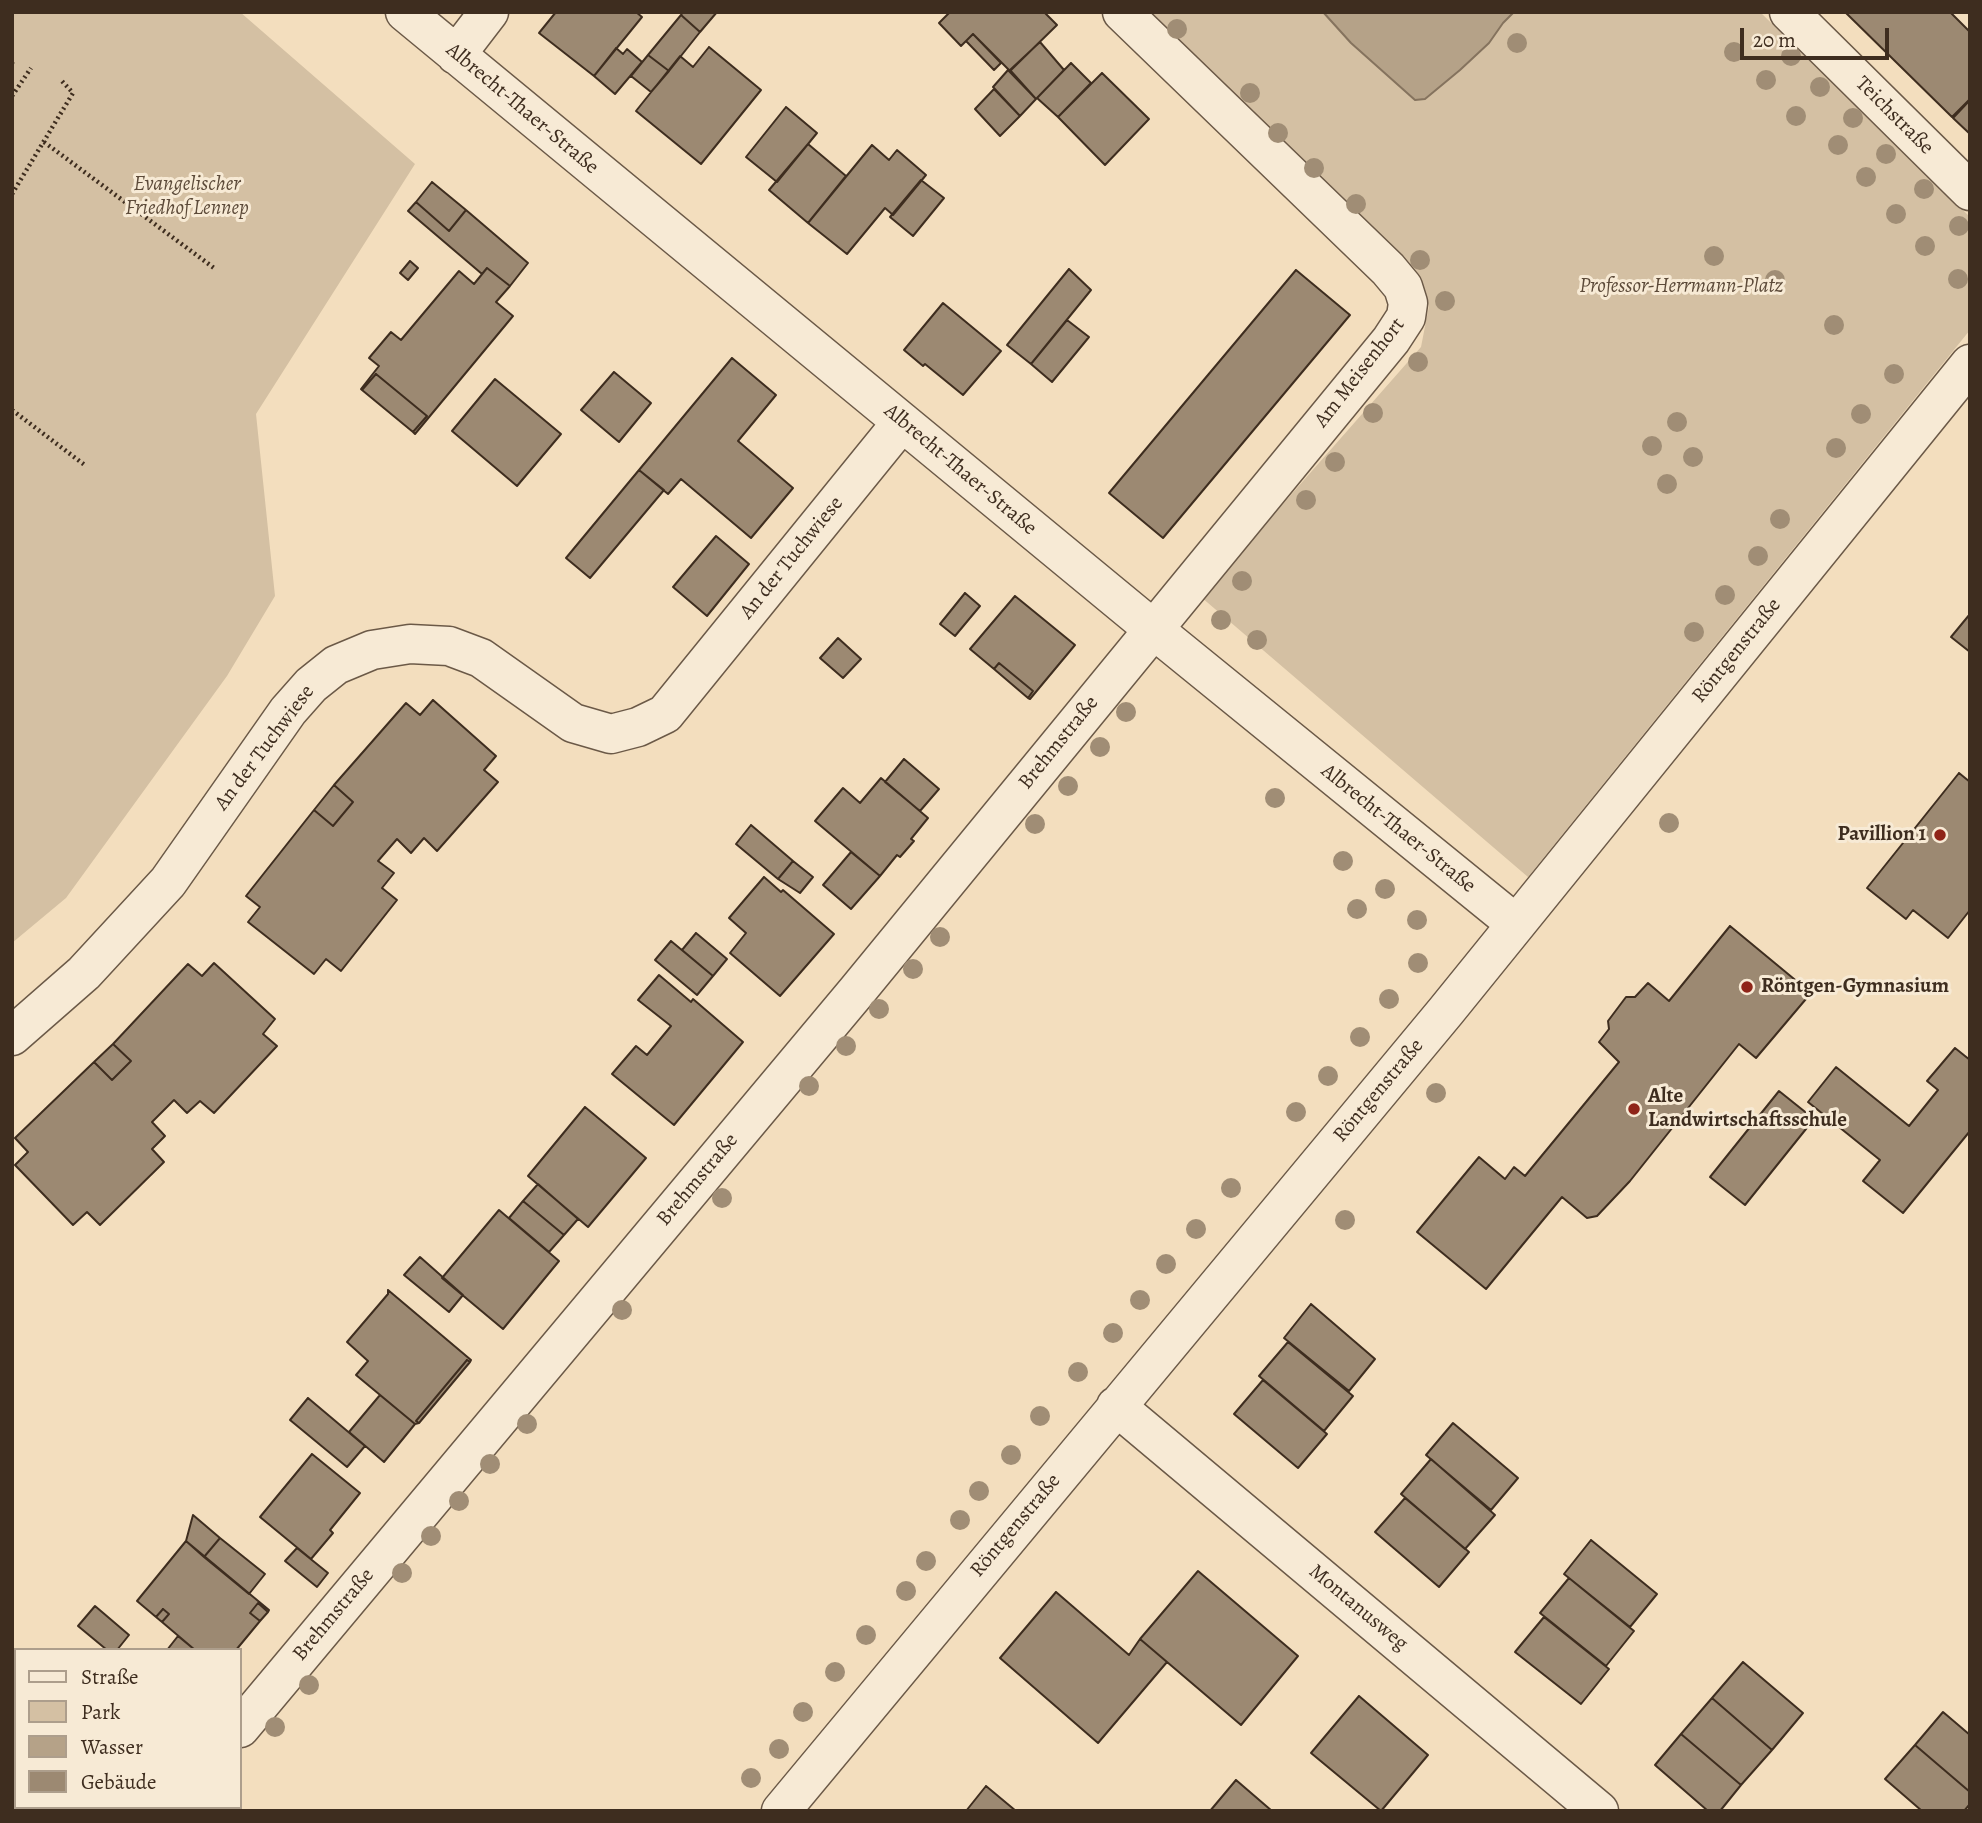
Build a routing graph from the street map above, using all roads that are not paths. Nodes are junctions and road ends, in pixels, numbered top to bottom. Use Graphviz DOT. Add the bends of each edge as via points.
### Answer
graph roads {
  1 [pos="405,12"];
  2 [pos="489,12"];
  3 [pos="1122,12"];
  4 [pos="1789,12"];
  5 [pos="456,54"];
  6 [pos="1970,191"];
  7 [pos="1970,364"];
  8 [pos="902,422"];
  9 [pos="1153,629"];
  10 [pos="1516,924"];
  11 [pos="12,1036"];
  12 [pos="1116,1406"];
  13 [pos="242,1726"];
  14 [pos="781,1811"];
  15 [pos="1599,1811"];
  1 -- 5 [label="street, Albrecht-Thaer-Straße"];
  2 -- 5 [label="street"];
  3 -- 9 [label="street, Am Meisenhort" via="1388,269 1403,287 1408,303 1406,317 1391,340"];
  4 -- 6 [label="street, Teichstraße"];
  5 -- 8 [label="street, Albrecht-Thaer-Straße"];
  7 -- 10 [label="street, Röntgenstraße"];
  8 -- 9 [label="street, Albrecht-Thaer-Straße"];
  8 -- 11 [label="street, An der Tuchwiese" via="665,715 638,727 611,734 573,723 481,658 449,646 410,644 372,650 336,665 288,711 168,882 84,973"];
  9 -- 10 [label="street, Albrecht-Thaer-Straße"];
  9 -- 13 [label="street, Brehmstraße" via="857,991"];
  10 -- 12 [label="street, Röntgenstraße"];
  12 -- 14 [label="street, Röntgenstraße"];
  12 -- 15 [label="street, Montanusweg"];
}
